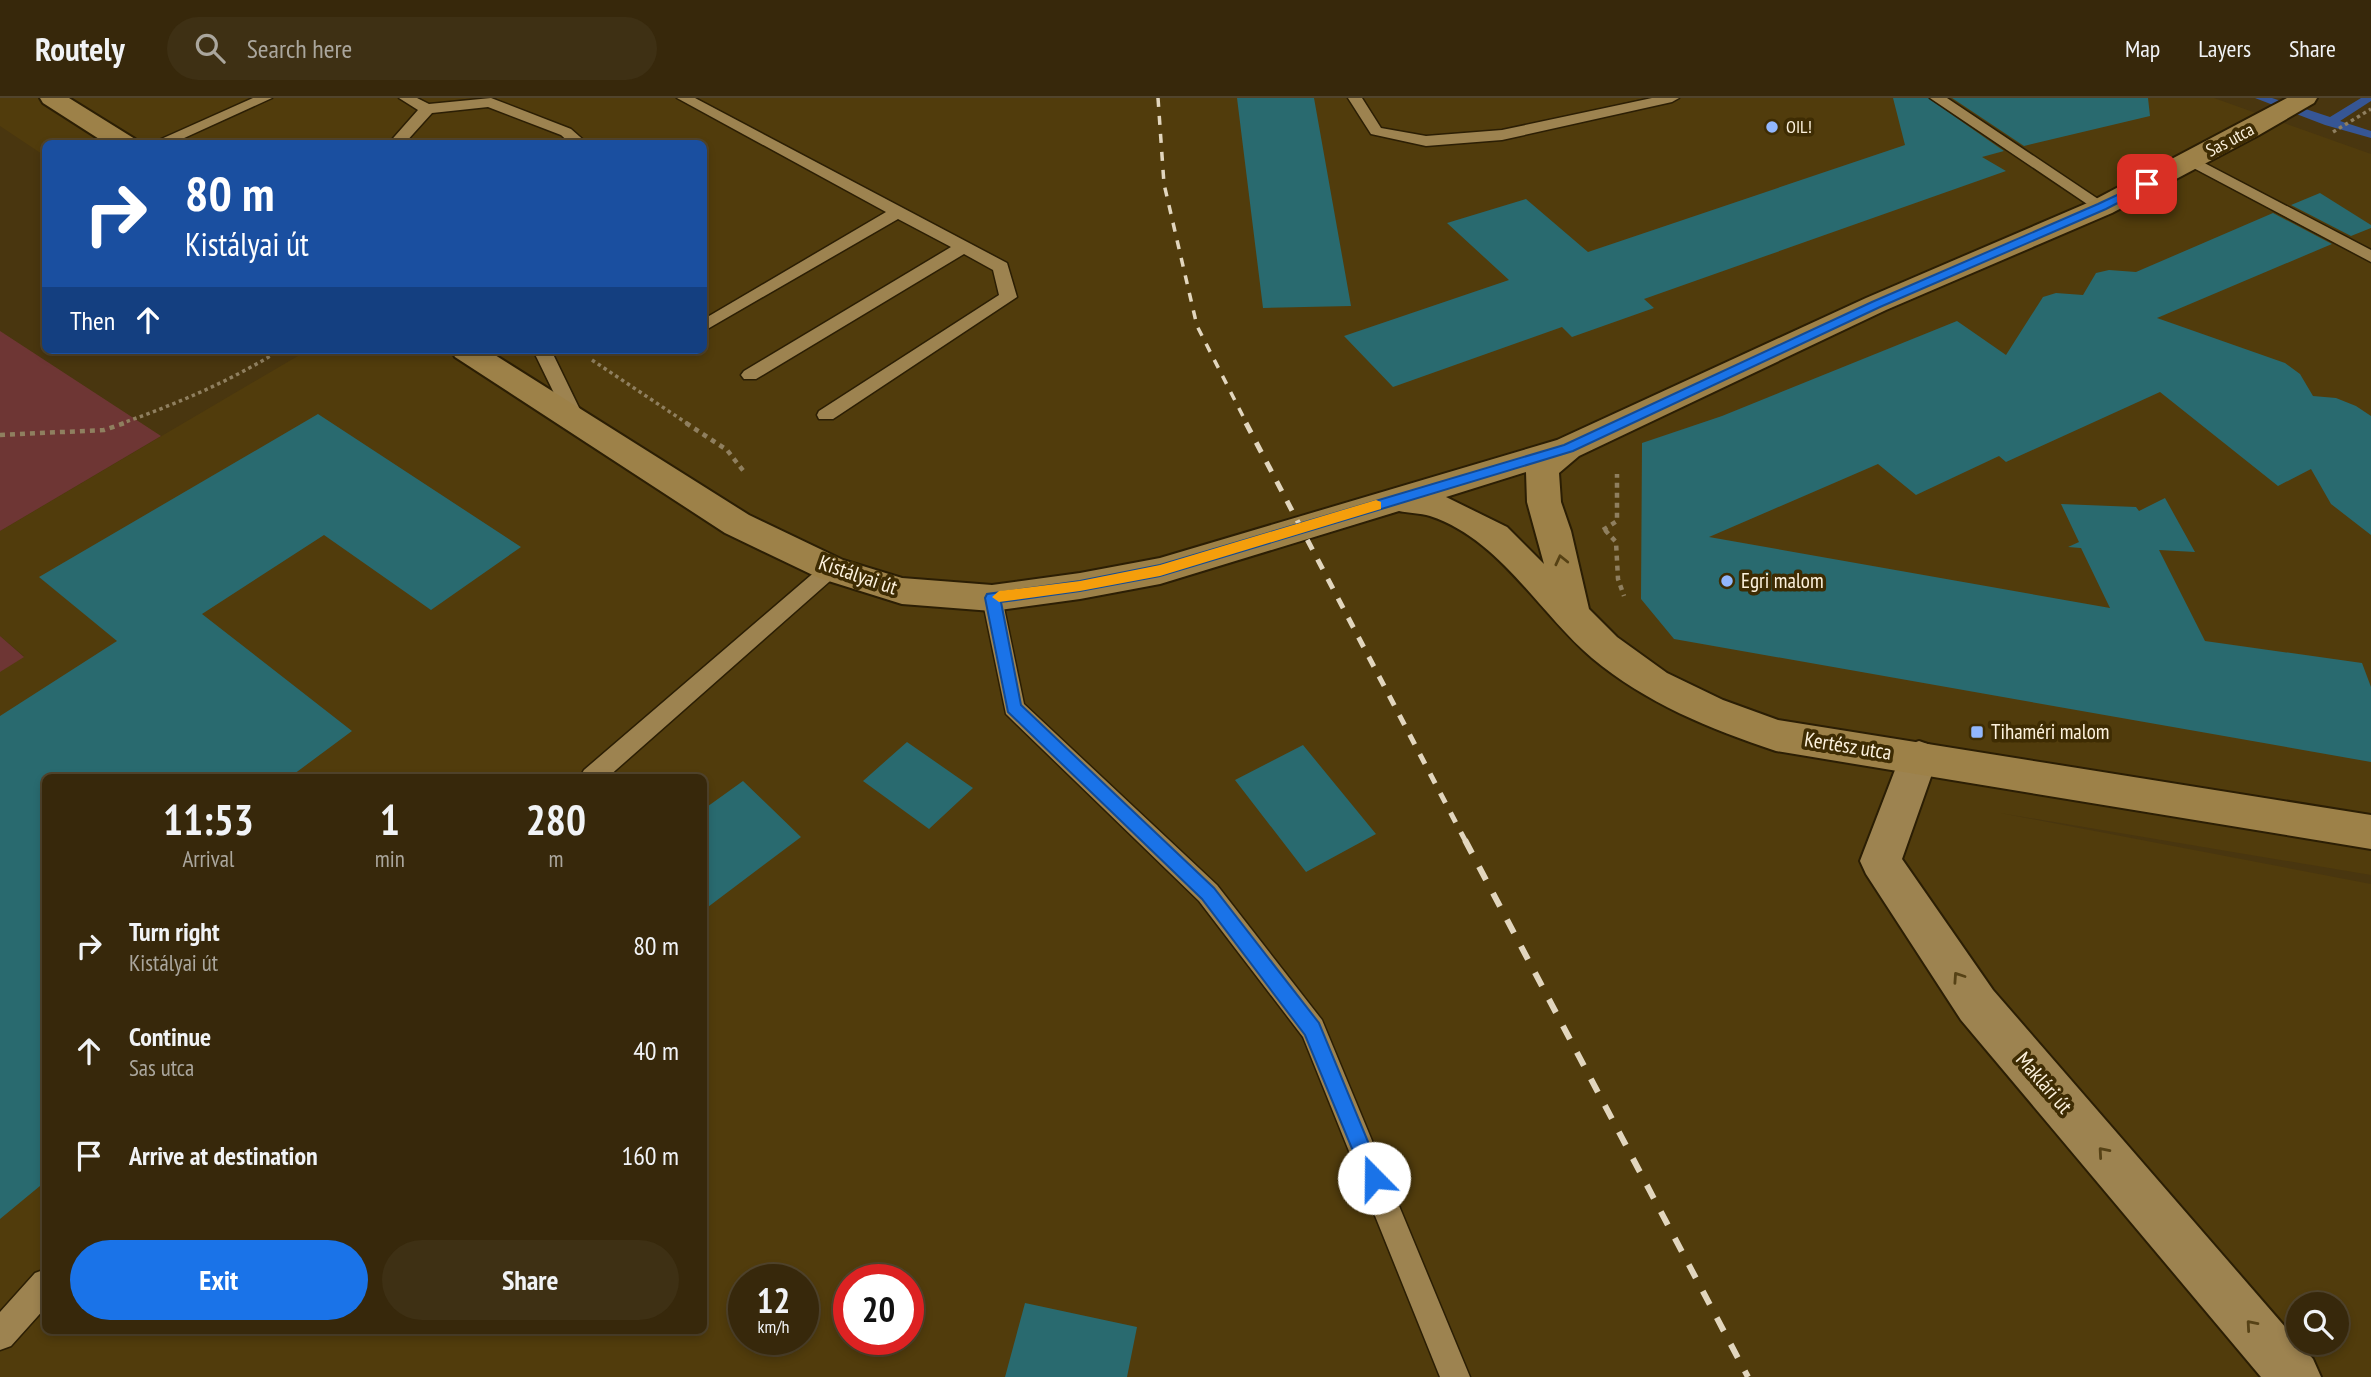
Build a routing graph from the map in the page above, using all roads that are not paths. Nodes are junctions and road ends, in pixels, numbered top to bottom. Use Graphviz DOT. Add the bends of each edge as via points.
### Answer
graph roads {
  1 [pos="52,98"];
  2 [pos="265,98"];
  3 [pos="406,98"];
  4 [pos="684,98"];
  5 [pos="1355,98"];
  6 [pos="1672,98"];
  7 [pos="1937,98"];
  8 [pos="2305,98"];
  9 [pos="427,109"];
  10 [pos="120,140"];
  11 [pos="166,140"];
  12 [pos="399,140"];
  13 [pos="576,140"];
  14 [pos="2191,161"];
  15 [pos="2102,207"];
  16 [pos="898,212"];
  17 [pos="963,247"];
  18 [pos="2369,255"];
  19 [pos="707,324"];
  20 [pos="472,354"];
  21 [pos="544,354"];
  22 [pos="750,375"];
  23 [pos="826,415"];
  24 [pos="576,420"];
  25 [pos="1568,448"];
  26 [pos="1482,475"];
  27 [pos="1396,499"];
  28 [pos="1544,502"];
  29 [pos="1300,528"];
  30 [pos="1495,536"];
  31 [pos="831,569"];
  32 [pos="992,598"];
  33 [pos="1574,619"];
  34 [pos="1919,757"];
  35 [pos="595,774"];
  36 [pos="2371,832"];
  37 [pos="42,1288"];
  38 [pos="0,1335"];
  39 [pos="1455,1377"];
  40 [pos="2295,1377"];
  1 -- 10 [label="main road"];
  2 -- 11 [label="lane"];
  3 -- 9 [label="lane"];
  4 -- 16 [label="lane"];
  5 -- 6 [label="lane" via="1376,131 1426,141 1502,135"];
  7 -- 15 [label="lane"];
  8 -- 14 [label="main road, Sas utca"];
  9 -- 12 [label="lane"];
  9 -- 13 [label="lane" via="489,102"];
  14 -- 15 [label="main road, Sas utca"];
  14 -- 18 [label="lane"];
  15 -- 25 [label="main road, Sas utca" via="1876,304"];
  16 -- 17 [label="lane"];
  16 -- 19 [label="lane"];
  17 -- 22 [label="lane"];
  17 -- 23 [label="lane" via="1001,267 1008,298"];
  20 -- 24 [label="main road, Kistályai út"];
  21 -- 24 [label="lane"];
  24 -- 31 [label="main road, Kistályai út" via="737,524"];
  25 -- 26 [label="main road, Sas utca"];
  25 -- 28 [label="main road" via="1542,469"];
  26 -- 27 [label="main road, Sas utca"];
  26 -- 28 [label="main road" via="1524,481"];
  26 -- 30 [label="main road" via="1476,507"];
  27 -- 29 [label="main road, Sas utca"];
  27 -- 30 [label="main road, Kertész utca" via="1438,506"];
  33 -- 28 [label="main road, one-way"];
  29 -- 32 [label="main road, Kistályai út" via="1160,571"];
  30 -- 33 [label="main road, Kertész utca"];
  31 -- 32 [label="main road, Kistályai út" via="902,591"];
  31 -- 35 [label="lane"];
  32 -- 39 [label="lane" via="1014,708 1208,893 1312,1029"];
  33 -- 34 [label="main road, Kertész utca" via="1654,683 1710,711 1776,735"];
  34 -- 36 [label="main road, Kertész utca"];
  40 -- 34 [label="street, Maklári út, one-way" via="1977,1005 1881,861"];
  37 -- 38 [label="lane"];
}
